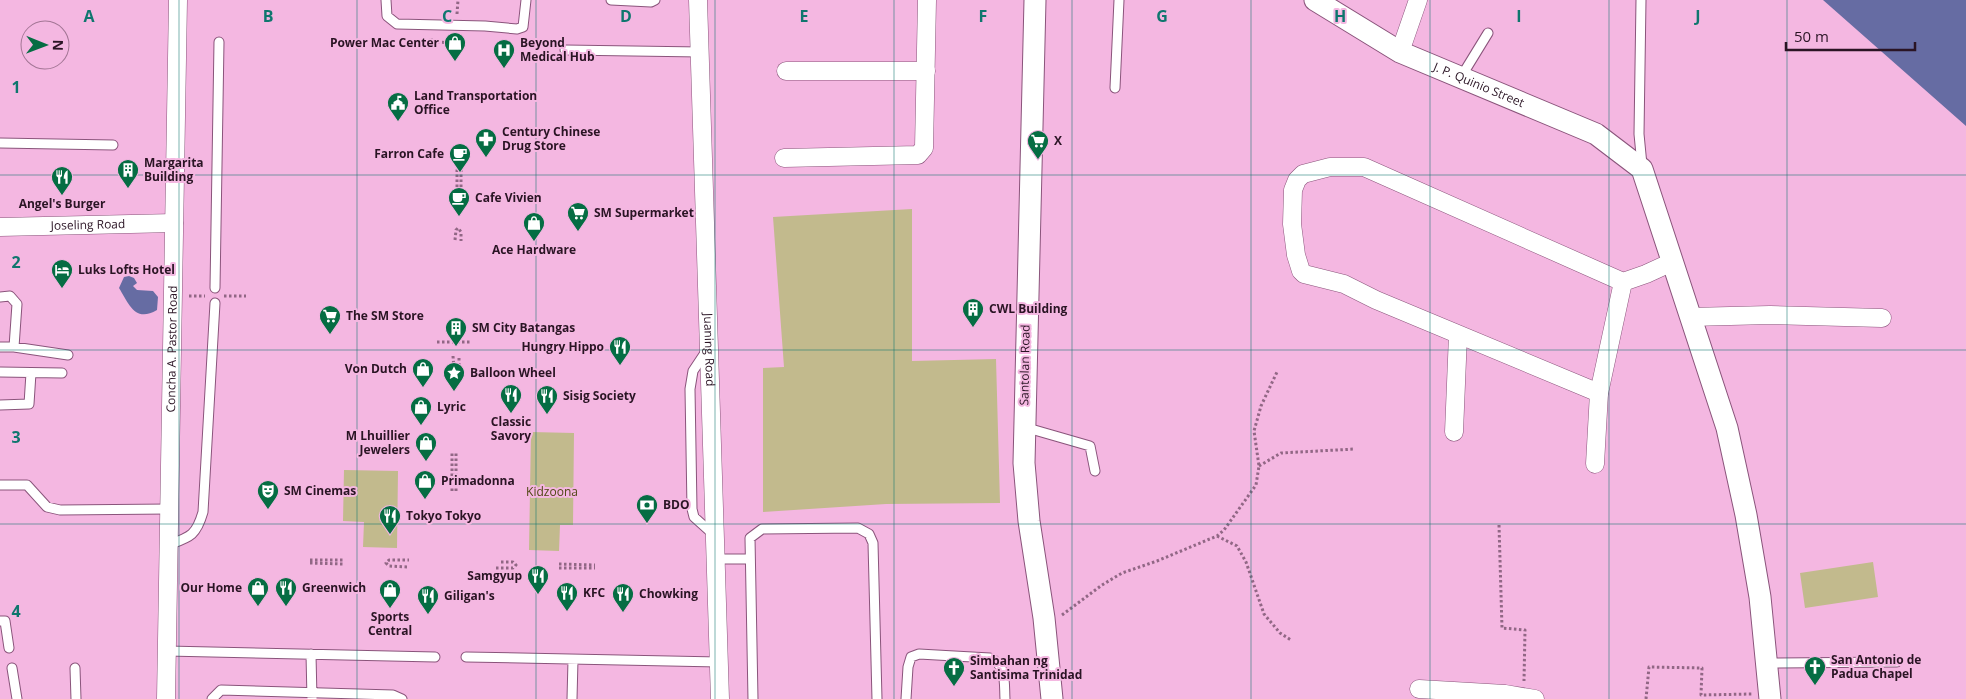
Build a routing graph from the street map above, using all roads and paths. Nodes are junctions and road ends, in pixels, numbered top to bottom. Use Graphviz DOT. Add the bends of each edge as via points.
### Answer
graph roads {
  1 [pos="178,0"];
  2 [pos="386,0"];
  3 [pos="526,0"];
  4 [pos="611,0"];
  5 [pos="655,0"];
  6 [pos="698,0"];
  7 [pos="927,0"];
  8 [pos="1035,0"];
  9 [pos="1119,0"];
  10 [pos="1314,0"];
  11 [pos="1418,0"];
  12 [pos="1641,0"];
  13 [pos="1488,33"];
  14 [pos="457,39"];
  15 [pos="219,42"];
  16 [pos="461,49"];
  17 [pos="565,50"];
  18 [pos="701,52"];
  19 [pos="1400,52"];
  20 [pos="926,71"];
  21 [pos="786,72"];
  22 [pos="1461,78"];
  23 [pos="1116,88"];
  24 [pos="0,143"];
  25 [pos="113,144"];
  26 [pos="784,158"];
  27 [pos="459,164"];
  28 [pos="1642,169"];
  29 [pos="459,202"];
  30 [pos="174,223"];
  31 [pos="0,227"];
  32 [pos="455,240"];
  33 [pos="461,241"];
  34 [pos="1672,262"];
  35 [pos="1622,282"];
  36 [pos="215,288"];
  37 [pos="0,296"];
  38 [pos="215,303"];
  39 [pos="1690,317"];
  40 [pos="1882,318"];
  41 [pos="1458,335"];
  42 [pos="437,342"];
  43 [pos="470,342"];
  44 [pos="0,347"];
  45 [pos="14,347"];
  46 [pos="68,355"];
  47 [pos="453,356"];
  48 [pos="459,358"];
  49 [pos="0,372"];
  50 [pos="1277,372"];
  51 [pos="30,373"];
  52 [pos="62,373"];
  53 [pos="1599,393"];
  54 [pos="0,405"];
  55 [pos="1024,427"];
  56 [pos="1454,432"];
  57 [pos="1355,449"];
  58 [pos="454,453"];
  59 [pos="1595,464"];
  60 [pos="1259,466"];
  61 [pos="1095,471"];
  62 [pos="0,485"];
  63 [pos="453,491"];
  64 [pos="169,509"];
  65 [pos="1498,525"];
  66 [pos="1218,536"];
  67 [pos="168,545"];
  68 [pos="749,559"];
  69 [pos="409,560"];
  70 [pos="716,560"];
  71 [pos="310,562"];
  72 [pos="343,562"];
  73 [pos="500,562"];
  74 [pos="559,566"];
  75 [pos="406,567"];
  76 [pos="595,567"];
  77 [pos="496,568"];
  78 [pos="1044,618"];
  79 [pos="0,620"];
  80 [pos="1291,640"];
  81 [pos="9,648"];
  82 [pos="167,651"];
  83 [pos="311,654"];
  84 [pos="435,657"];
  85 [pos="466,658"];
  86 [pos="573,660"];
  87 [pos="719,662"];
  88 [pos="1897,662"];
  89 [pos="1767,663"];
  90 [pos="12,668"];
  91 [pos="75,668"];
  92 [pos="1418,688"];
  93 [pos="312,695"];
  94 [pos="1770,697"];
  95 [pos="1530,698"];
  96 [pos="17,699"];
  97 [pos="76,699"];
  98 [pos="166,699"];
  99 [pos="212,699"];
  100 [pos="402,699"];
  101 [pos="572,699"];
  102 [pos="720,699"];
  103 [pos="753,699"];
  104 [pos="876,699"];
  105 [pos="906,699"];
  106 [pos="1005,699"];
  107 [pos="1052,699"];
  108 [pos="1646,699"];
  1 -- 30 [label="street, Concha A. Pastor Road"];
  2 -- 3 [label="lane" via="387,16 397,24 518,29 523,27"];
  4 -- 5 [label="lane"];
  6 -- 18 [label="street, Juaning Road"];
  7 -- 20 [label="street"];
  8 -- 55 [label="street, Santolan Road"];
  9 -- 23 [label="lane"];
  10 -- 19 [label="street, J. P. Quinio Street"];
  11 -- 19 [label="street"];
  12 -- 28 [label="lane" via="1639,134"];
  13 -- 22 [label="lane"];
  14 -- 16 [label="path" via="430,38 431,42 461,43"];
  15 -- 36 [label="lane"];
  17 -- 18 [label="lane"];
  18 -- 70 [label="street, Juaning Road"];
  19 -- 22 [label="street, J. P. Quinio Street"];
  20 -- 21 [label="street"];
  20 -- 26 [label="street" via="924,148 918,155"];
  22 -- 28 [label="street, J. P. Quinio Street" via="1596,134"];
  24 -- 25 [label="lane"];
  27 -- 29 [label="path"];
  28 -- 34 [label="street"];
  30 -- 31 [label="street, Joseling Road"];
  30 -- 64 [label="street, Concha A. Pastor Road"];
  32 -- 33 [label="path" via="458,228 462,232"];
  34 -- 35 [label="street"];
  34 -- 39 [label="street"];
  35 -- 41 [label="street" via="1364,167 1330,167 1303,174 1293,190 1292,224 1301,271 1344,284"];
  35 -- 53 [label="street"];
  37 -- 45 [label="lane" via="10,296 17,304"];
  38 -- 67 [label="lane" via="203,512 199,525 189,538"];
  39 -- 40 [label="street"];
  39 -- 89 [label="street" via="1727,428 1746,515"];
  41 -- 53 [label="street"];
  41 -- 56 [label="street"];
  42 -- 43 [label="path"];
  44 -- 45 [label="lane"];
  45 -- 46 [label="lane"];
  47 -- 48 [label="path" via="456,369"];
  49 -- 51 [label="lane"];
  50 -- 60 [label="path" via="1261,406 1254,431"];
  51 -- 52 [label="lane"];
  51 -- 54 [label="lane" via="29,404"];
  53 -- 59 [label="street"];
  55 -- 61 [label="lane" via="1090,446"];
  55 -- 78 [label="street, Santolan Road" via="1029,521"];
  57 -- 60 [label="path" via="1281,453"];
  58 -- 63 [label="path"];
  60 -- 66 [label="path" via="1256,485"];
  62 -- 64 [label="lane" via="27,485 47,507 60,510"];
  64 -- 67 [label="street, Concha A. Pastor Road"];
  65 -- 95 [label="path" via="1502,628 1525,630"];
  66 -- 78 [label="path" via="1122,573 1102,584 1062,616"];
  66 -- 80 [label="path" via="1237,546 1264,614 1280,633"];
  67 -- 82 [label="street, Concha A. Pastor Road"];
  68 -- 70 [label="lane"];
  68 -- 103 [label="lane"];
  68 -- 104 [label="lane" via="750,538 762,529 858,528 869,534 873,543"];
  69 -- 75 [label="path" via="389,560 386,563"];
  70 -- 87 [label="street, Juaning Road"];
  71 -- 72 [label="path"];
  73 -- 77 [label="path" via="516,565 513,568"];
  74 -- 76 [label="path"];
  78 -- 107 [label="street, Santolan Road"];
  79 -- 81 [label="lane" via="5,621"];
  82 -- 83 [label="lane"];
  82 -- 98 [label="street, Concha A. Pastor Road"];
  83 -- 84 [label="lane"];
  83 -- 93 [label="lane"];
  85 -- 86 [label="lane"];
  86 -- 87 [label="lane"];
  86 -- 101 [label="lane"];
  87 -- 102 [label="street, Juaning Road"];
  88 -- 89 [label="lane"];
  89 -- 94 [label="street"];
  90 -- 96 [label="lane"];
  91 -- 97 [label="lane"];
  92 -- 95 [label="street"];
  93 -- 99 [label="lane" via="221,690"];
  93 -- 100 [label="lane" via="394,695"];
  94 -- 108 [label="path" via="1701,695 1702,668 1649,667"];
  105 -- 106 [label="lane" via="908,667 911,658 919,654 997,661 1002,667"];
}
